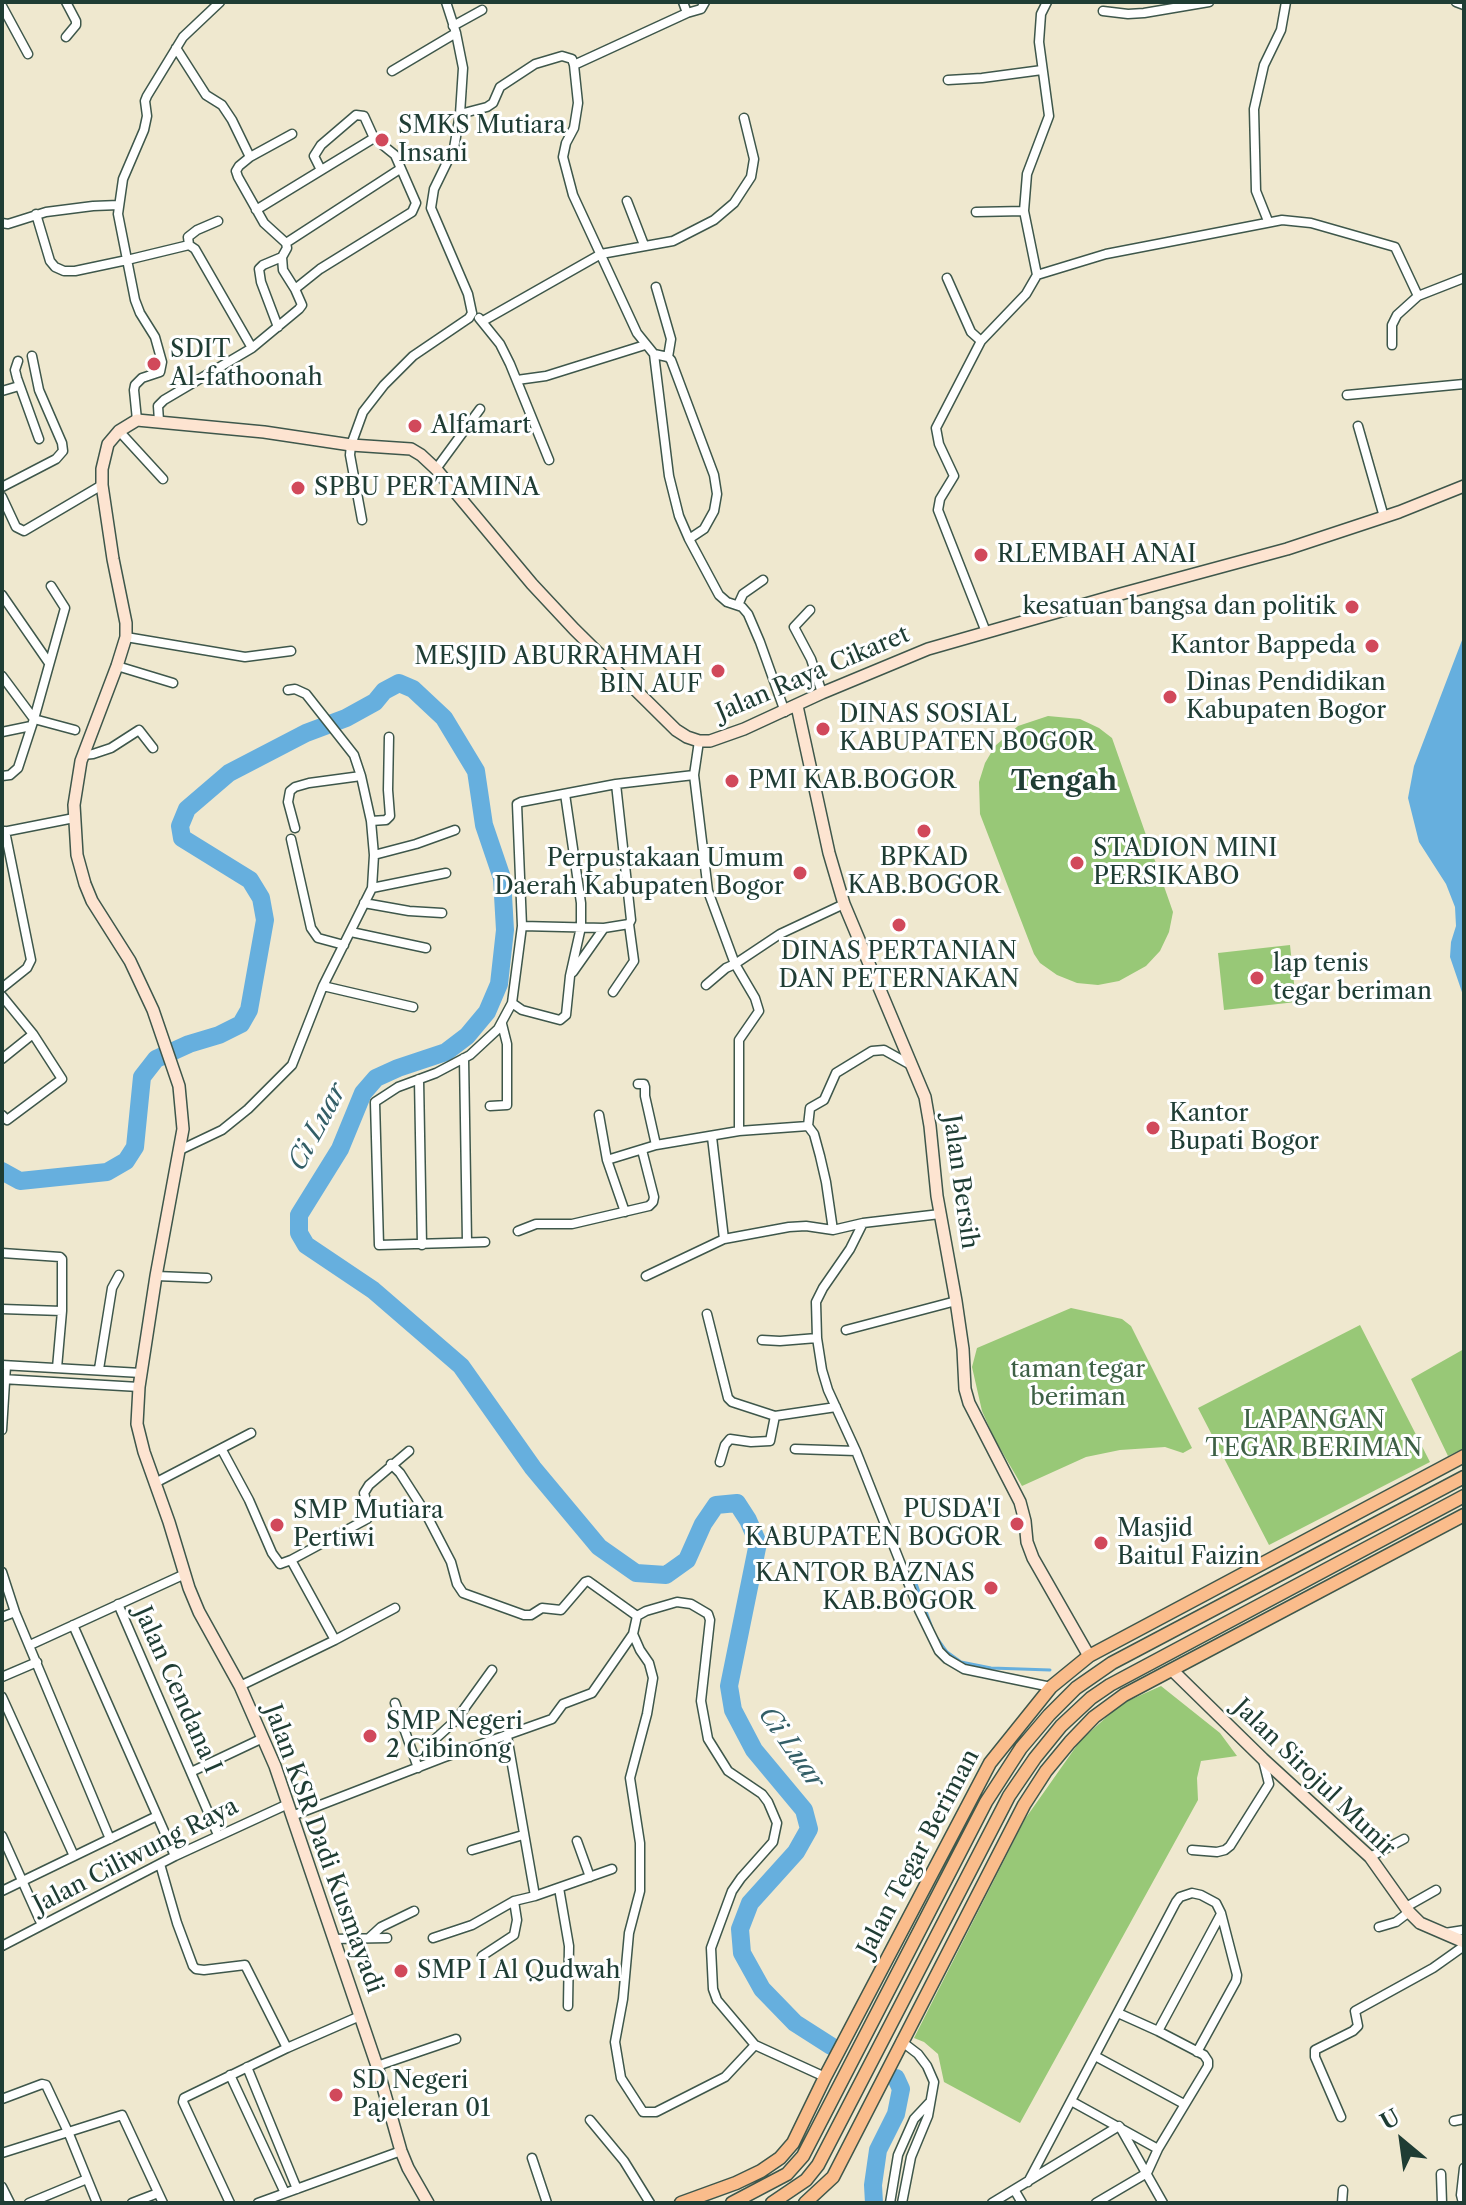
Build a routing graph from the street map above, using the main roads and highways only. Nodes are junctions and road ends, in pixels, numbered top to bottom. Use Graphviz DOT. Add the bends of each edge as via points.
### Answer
graph roads {
  1 [pos="119,431"];
  2 [pos="1464,486"];
  3 [pos="797,706"];
  4 [pos="1464,1456"];
  5 [pos="1464,1477"];
  6 [pos="1464,1496"];
  7 [pos="1464,1515"];
  8 [pos="1089,1656"];
  9 [pos="1172,1670"];
  10 [pos="943,1852"];
  11 [pos="979,1857"];
  12 [pos="990,1873"];
  13 [pos="949,1875"];
  14 [pos="1464,1944"];
  15 [pos="878,2012"];
  16 [pos="894,2021"];
  17 [pos="428,2203"];
  18 [pos="681,2203"];
  19 [pos="732,2203"];
  20 [pos="772,2203"];
  21 [pos="805,2203"];
  1 -- 3 [label="main road, Jalan Raya Cikaret" via="137,420 159,421 411,449 436,469 574,629 676,730 710,741"];
  1 -- 17 [label="main road, Jalan KSR Dadi Kusmayadi" via="104,455 102,485 126,637 83,755 74,818 85,884 144,986 183,1107 137,1424 199,1612 240,1686 290,1810 401,2151"];
  2 -- 3 [label="main road, Jalan Raya Cikaret" via="1287,549 928,649"];
  3 -- 8 [label="main road, Jalan Bersih" via="844,904 925,1097 969,1403 1020,1502 1033,1558"];
  4 -- 8 [label="main road, Jalan Tegar Beriman"];
  5 -- 13 [label="main road, Jalan Tegar Beriman" via="1076,1688 1021,1748"];
  6 -- 11 [label="main road" via="1091,1698 1027,1768"];
  7 -- 9 [label="main road"];
  8 -- 10 [label="main road, Jalan Tegar Beriman" via="1051,1687 990,1763"];
  9 -- 12 [label="main road" via="1124,1695 1070,1742 1024,1805"];
  9 -- 14 [label="main road, Jalan Sirojul Munir" via="1370,1857 1420,1923"];
  10 -- 13 [label="main road"];
  10 -- 18 [label="main road, Jalan Tegar Beriman" via="793,2143 761,2171"];
  11 -- 12 [label="main road"];
  11 -- 16 [label="main road"];
  12 -- 21 [label="main road" via="833,2177"];
  13 -- 15 [label="main road, Jalan Tegar Beriman"];
  15 -- 16 [label="main road"];
  15 -- 19 [label="main road, Jalan Tegar Beriman" via="803,2156 787,2174"];
  16 -- 20 [label="main road" via="818,2165"];
}
